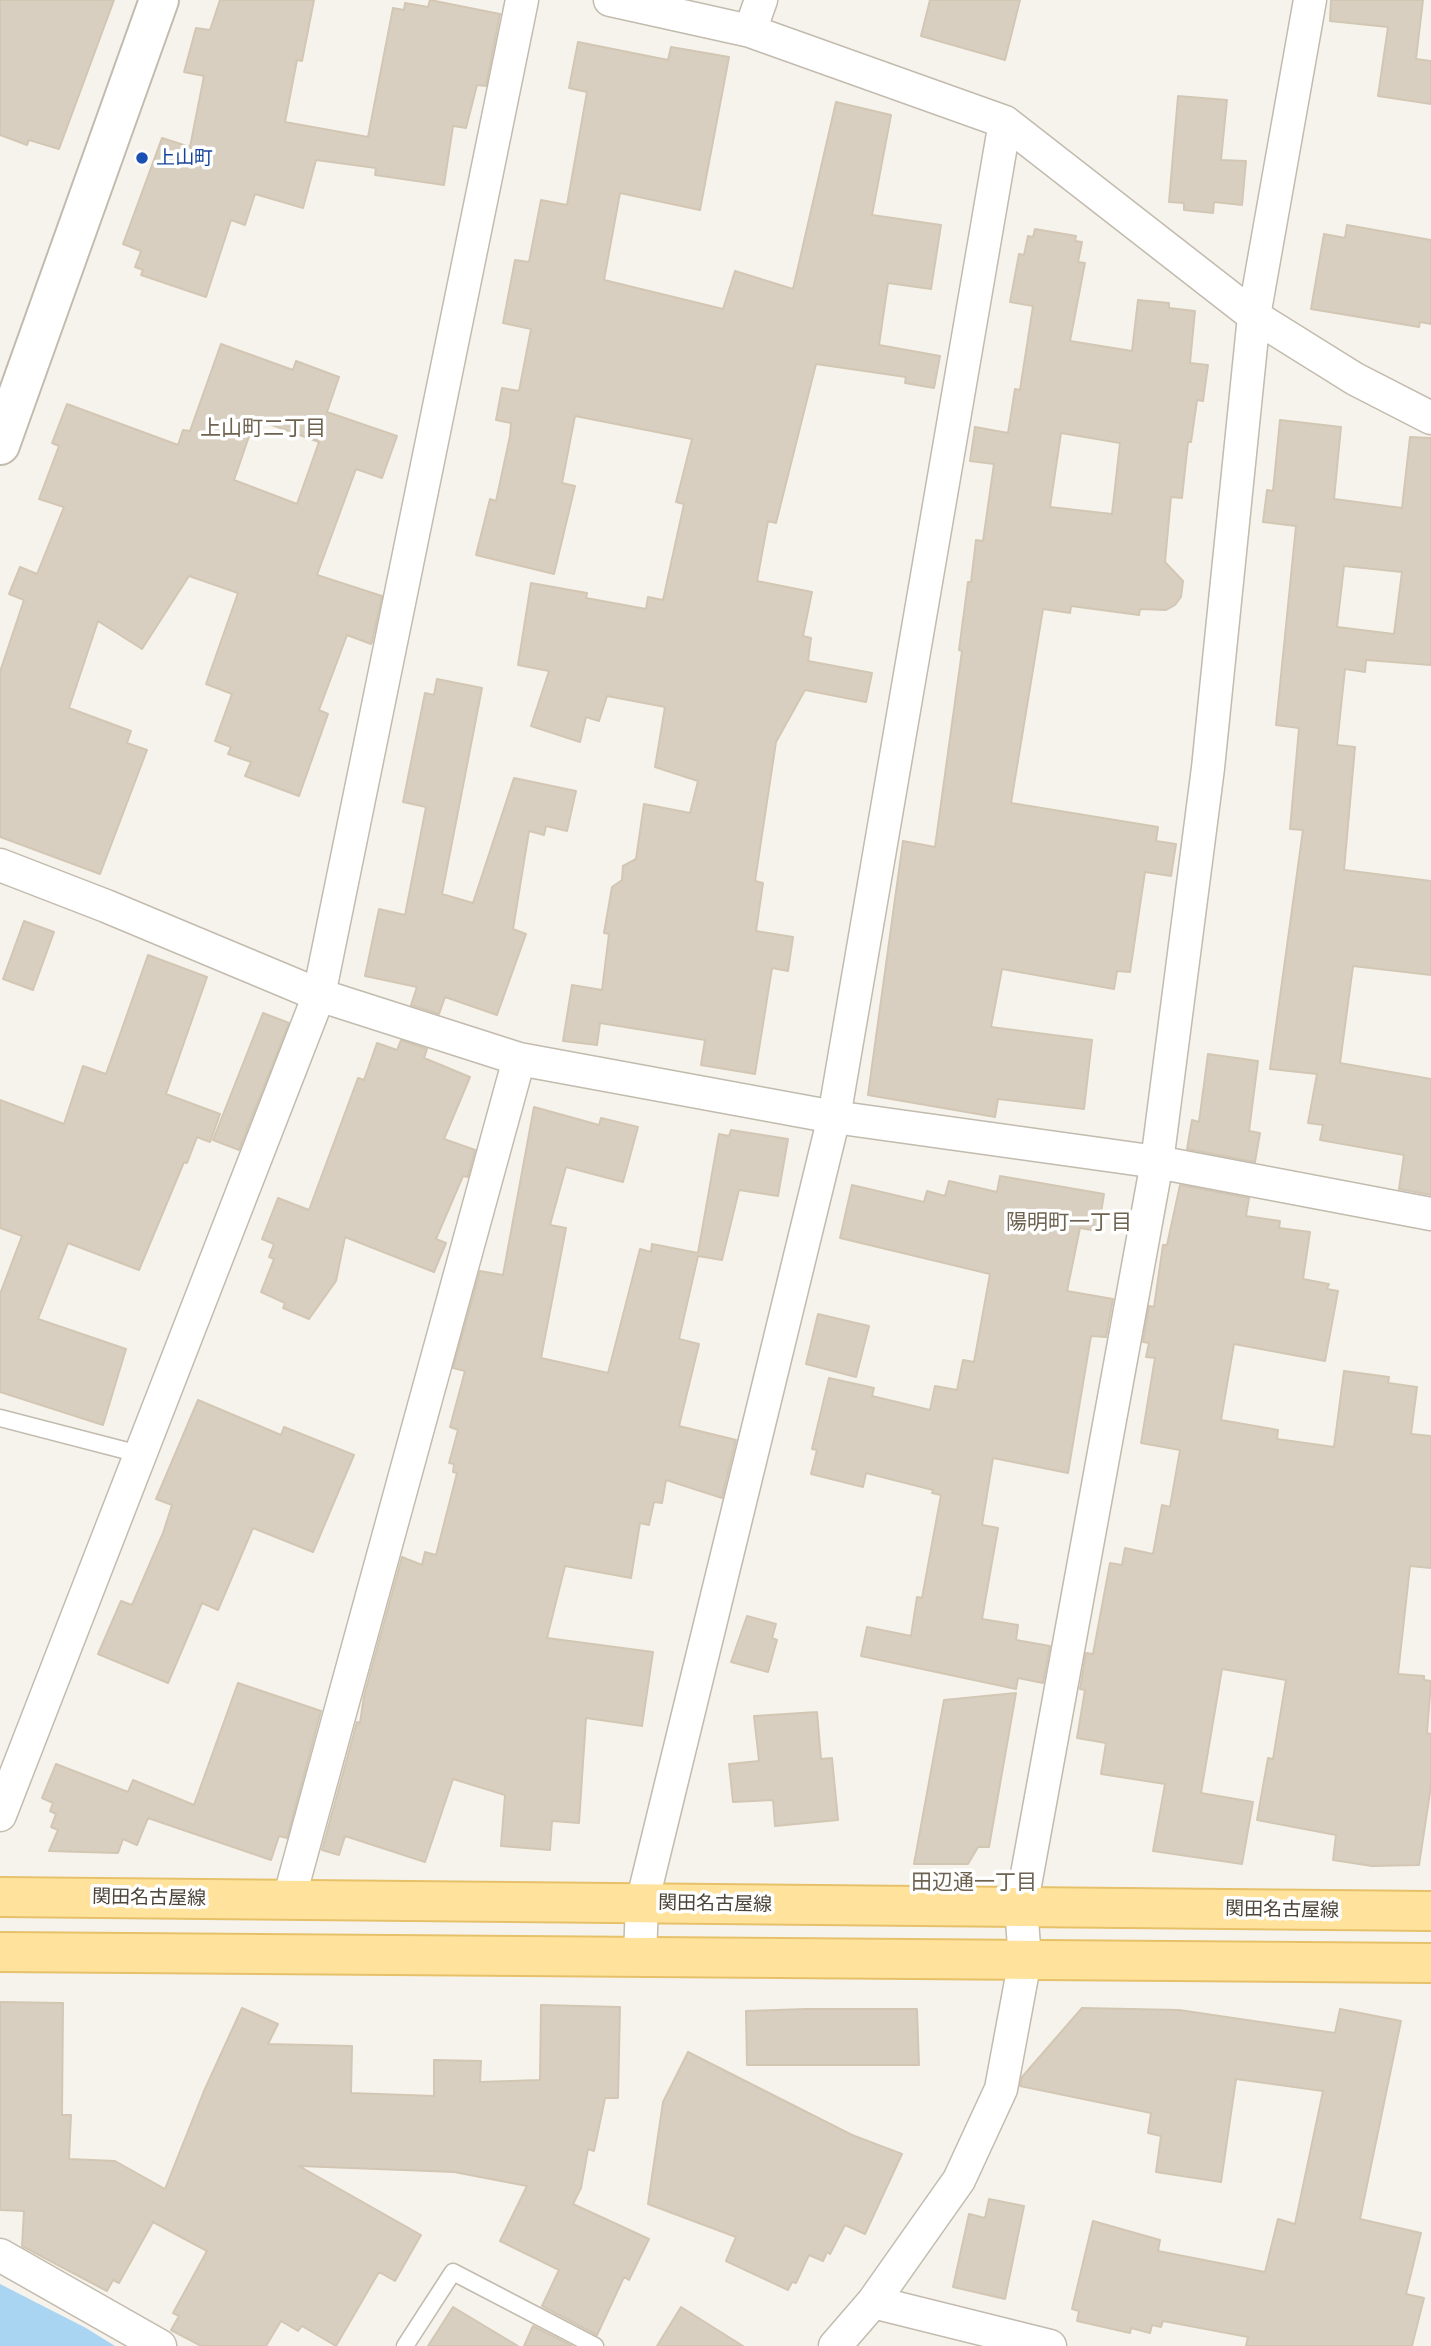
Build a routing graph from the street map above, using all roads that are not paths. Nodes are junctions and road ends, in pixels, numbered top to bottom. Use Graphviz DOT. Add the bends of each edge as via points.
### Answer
graph roads {
  1 [pos="159,0"];
  2 [pos="522,0"];
  3 [pos="610,0"];
  4 [pos="761,0"];
  5 [pos="1310,0"];
  6 [pos="750,30"];
  7 [pos="1005,122"];
  8 [pos="1254,316"];
  9 [pos="1431,418"];
  10 [pos="0,445"];
  11 [pos="0,865"];
  12 [pos="319,995"];
  13 [pos="519,1059"];
  14 [pos="834,1117"];
  15 [pos="1157,1163"];
  16 [pos="1431,1214"];
  17 [pos="0,1418"];
  18 [pos="139,1454"];
  19 [pos="0,1815"];
  20 [pos="0,1897"];
  21 [pos="289,1899"];
  22 [pos="642,1903"];
  23 [pos="1021,1907"];
  24 [pos="1431,1911"];
  25 [pos="0,1952"];
  26 [pos="640,1957"];
  27 [pos="1025,1960"];
  28 [pos="1431,1963"];
  29 [pos="0,2255"];
  30 [pos="873,2302"];
  31 [pos="160,2346"];
  32 [pos="405,2346"];
  33 [pos="595,2346"];
  34 [pos="835,2346"];
  35 [pos="1050,2346"];
  1 -- 10 [label="street"];
  2 -- 12 [label="street"];
  3 -- 6 [label="street"];
  4 -- 6 [label="street"];
  5 -- 8 [label="street"];
  6 -- 7 [label="street"];
  7 -- 8 [label="street"];
  7 -- 14 [label="street"];
  8 -- 9 [label="street" via="1355,379"];
  8 -- 15 [label="street" via="1208,768"];
  11 -- 12 [label="street"];
  12 -- 13 [label="street"];
  12 -- 18 [label="street"];
  13 -- 14 [label="street"];
  13 -- 21 [label="street"];
  14 -- 15 [label="street"];
  14 -- 22 [label="street"];
  15 -- 16 [label="street"];
  15 -- 23 [label="street"];
  17 -- 18 [label="lane"];
  18 -- 19 [label="street"];
  20 -- 21 [label="main road, 関田名古屋線"];
  21 -- 22 [label="main road, 関田名古屋線"];
  22 -- 23 [label="main road, 関田名古屋線"];
  22 -- 26 [label="street"];
  23 -- 24 [label="main road, 関田名古屋線"];
  23 -- 27 [label="street"];
  25 -- 26 [label="main road"];
  26 -- 27 [label="main road"];
  27 -- 28 [label="main road"];
  27 -- 30 [label="street" via="1001,2089 959,2180"];
  29 -- 31 [label="street"];
  30 -- 34 [label="street"];
  30 -- 35 [label="street"];
  32 -- 33 [label="lane" via="453,2272"];
}
